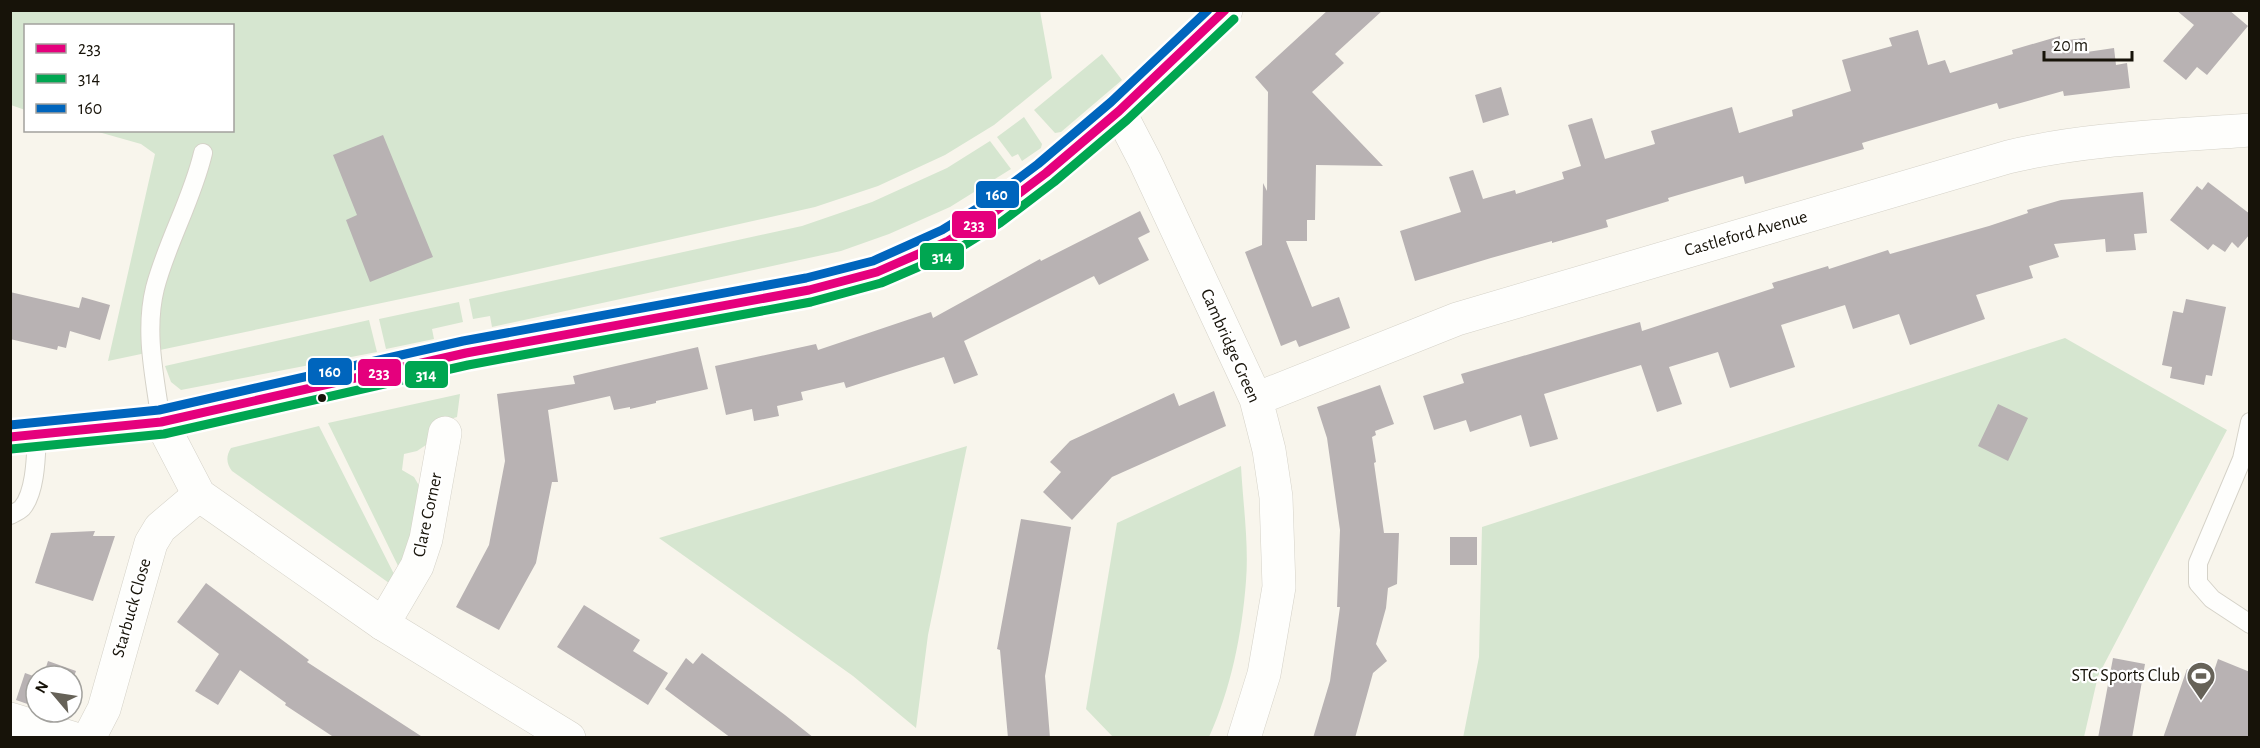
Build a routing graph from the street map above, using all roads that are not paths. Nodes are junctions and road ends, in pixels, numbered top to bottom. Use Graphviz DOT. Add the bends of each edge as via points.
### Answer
graph roads {
  1 [pos="1226,10"];
  2 [pos="1119,111"];
  3 [pos="2250,130"];
  4 [pos="203,153"];
  5 [pos="1256,399"];
  6 [pos="160,422"];
  7 [pos="2250,422"];
  8 [pos="445,433"];
  9 [pos="24,435"];
  10 [pos="199,495"];
  11 [pos="10,515"];
  12 [pos="382,624"];
  13 [pos="2250,624"];
  14 [pos="10,719"];
  15 [pos="72,738"];
  16 [pos="89,738"];
  17 [pos="568,738"];
  18 [pos="1244,738"];
  1 -- 2 [label="street"];
  2 -- 5 [label="street, Cambridge Green"];
  2 -- 6 [label="street" via="993,213 948,241 877,272 809,290 466,353"];
  3 -- 5 [label="street, Castleford Avenue" via="2138,138 2008,157 1457,319"];
  4 -- 6 [label="lane" via="164,260 150,318"];
  5 -- 18 [label="street, Cambridge Green" via="1276,497 1279,587 1264,674"];
  6 -- 9 [label="street"];
  6 -- 10 [label="street"];
  7 -- 13 [label="lane" via="2242,459 2198,563 2198,583 2212,599"];
  8 -- 12 [label="street, Clare Corner" via="423,548 406,587"];
  9 -- 11 [label="lane" via="36,458 29,496 22,508"];
  10 -- 12 [label="street"];
  10 -- 16 [label="street, Starbuck Close" via="160,528 151,543 104,709"];
  12 -- 17 [label="street"];
  14 -- 15 [label="street"];
}
